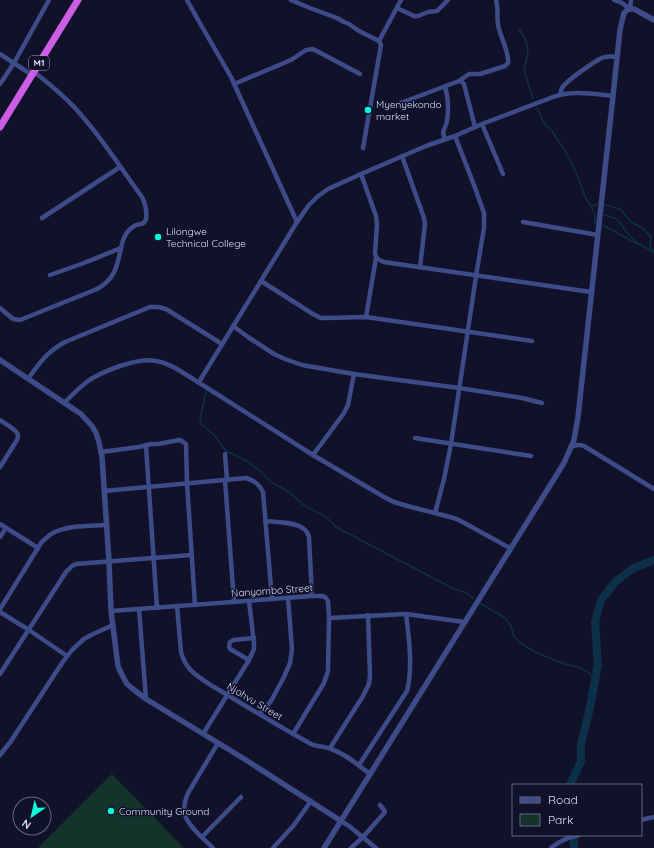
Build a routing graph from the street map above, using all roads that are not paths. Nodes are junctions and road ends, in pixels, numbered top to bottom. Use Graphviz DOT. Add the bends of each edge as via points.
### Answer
graph roads {
  1 [pos="49,0"];
  2 [pos="78,0"];
  3 [pos="187,0"];
  4 [pos="291,0"];
  5 [pos="401,0"];
  6 [pos="448,0"];
  7 [pos="496,0"];
  8 [pos="614,0"];
  9 [pos="632,0"];
  10 [pos="397,8"];
  11 [pos="630,9"];
  12 [pos="654,20"];
  13 [pos="379,41"];
  14 [pos="0,54"];
  15 [pos="617,57"];
  16 [pos="14,63"];
  17 [pos="33,73"];
  18 [pos="360,74"];
  19 [pos="459,81"];
  20 [pos="0,84"];
  21 [pos="234,84"];
  22 [pos="445,86"];
  23 [pos="560,94"];
  24 [pos="613,96"];
  25 [pos="384,104"];
  26 [pos="482,124"];
  27 [pos="0,127"];
  28 [pos="475,127"];
  29 [pos="455,136"];
  30 [pos="445,139"];
  31 [pos="363,148"];
  32 [pos="402,156"];
  33 [pos="120,166"];
  34 [pos="361,174"];
  35 [pos="503,174"];
  36 [pos="42,218"];
  37 [pos="297,222"];
  38 [pos="522,222"];
  39 [pos="598,236"];
  40 [pos="122,248"];
  41 [pos="376,258"];
  42 [pos="420,267"];
  43 [pos="50,275"];
  44 [pos="476,276"];
  45 [pos="261,281"];
  46 [pos="592,292"];
  47 [pos="0,308"];
  48 [pos="366,317"];
  49 [pos="233,326"];
  50 [pos="468,332"];
  51 [pos="532,341"];
  52 [pos="222,344"];
  53 [pos="0,360"];
  54 [pos="354,374"];
  55 [pos="28,379"];
  56 [pos="199,382"];
  57 [pos="460,388"];
  58 [pos="65,402"];
  59 [pos="542,403"];
  60 [pos="0,420"];
  61 [pos="415,438"];
  62 [pos="451,444"];
  63 [pos="146,446"];
  64 [pos="571,447"];
  65 [pos="101,452"];
  66 [pos="225,454"];
  67 [pos="313,455"];
  68 [pos="531,456"];
  69 [pos="0,467"];
  70 [pos="226,480"];
  71 [pos="187,483"];
  72 [pos="149,487"];
  73 [pos="654,489"];
  74 [pos="104,491"];
  75 [pos="435,512"];
  76 [pos="265,521"];
  77 [pos="0,524"];
  78 [pos="106,525"];
  79 [pos="6,528"];
  80 [pos="0,537"];
  81 [pos="38,548"];
  82 [pos="510,548"];
  83 [pos="191,555"];
  84 [pos="153,558"];
  85 [pos="109,562"];
  86 [pos="312,596"];
  87 [pos="288,598"];
  88 [pos="272,599"];
  89 [pos="249,601"];
  90 [pos="234,602"];
  91 [pos="195,605"];
  92 [pos="177,606"];
  93 [pos="157,608"];
  94 [pos="138,609"];
  95 [pos="0,611"];
  96 [pos="112,611"];
  97 [pos="406,614"];
  98 [pos="368,615"];
  99 [pos="329,618"];
  100 [pos="464,622"];
  101 [pos="113,625"];
  102 [pos="29,630"];
  103 [pos="254,638"];
  104 [pos="67,656"];
  105 [pos="249,660"];
  106 [pos="0,674"];
  107 [pos="228,695"];
  108 [pos="146,699"];
  109 [pos="260,714"];
  110 [pos="203,734"];
  111 [pos="293,734"];
  112 [pos="218,743"];
  113 [pos="330,748"];
  114 [pos="0,755"];
  115 [pos="359,765"];
  116 [pos="370,774"];
  117 [pos="241,798"];
  118 [pos="311,801"];
  119 [pos="380,805"];
  120 [pos="654,816"];
  121 [pos="642,820"];
  122 [pos="341,821"];
  123 [pos="576,836"];
  124 [pos="202,837"];
  125 [pos="363,837"];
  126 [pos="214,848"];
  127 [pos="273,848"];
  128 [pos="324,848"];
  129 [pos="351,848"];
  130 [pos="376,848"];
  131 [pos="551,848"];
  1 -- 16 [label="street"];
  2 -- 17 [label="highway, M1"];
  3 -- 21 [label="street"];
  4 -- 13 [label="street" via="349,24"];
  5 -- 10 [label="street"];
  6 -- 10 [label="street" via="437,11 418,16"];
  7 -- 19 [label="street" via="498,24 508,63 480,74 469,74"];
  8 -- 11 [label="street"];
  9 -- 11 [label="street"];
  10 -- 13 [label="street"];
  11 -- 12 [label="street"];
  11 -- 15 [label="street" via="624,13"];
  13 -- 31 [label="street" via="381,45"];
  14 -- 16 [label="street"];
  15 -- 23 [label="street" via="604,57 594,63 568,82"];
  15 -- 24 [label="street"];
  16 -- 17 [label="street"];
  16 -- 20 [label="street"];
  17 -- 27 [label="highway, M1"];
  17 -- 33 [label="street" via="51,84 81,115"];
  18 -- 21 [label="street" via="313,49"];
  19 -- 22 [label="street"];
  19 -- 28 [label="street" via="464,84"];
  21 -- 37 [label="street"];
  22 -- 25 [label="street" via="398,104"];
  22 -- 30 [label="street" via="448,97 443,131"];
  23 -- 24 [label="street" via="580,92"];
  23 -- 26 [label="street"];
  24 -- 39 [label="street"];
  26 -- 28 [label="street"];
  26 -- 35 [label="street"];
  28 -- 29 [label="street"];
  29 -- 30 [label="street"];
  29 -- 44 [label="street" via="484,213"];
  30 -- 32 [label="street"];
  32 -- 34 [label="street"];
  32 -- 42 [label="street" via="425,224"];
  33 -- 36 [label="street"];
  33 -- 40 [label="street" via="142,197 146,219 143,224 137,225 127,233"];
  34 -- 37 [label="street" via="318,196"];
  34 -- 41 [label="street" via="376,216"];
  37 -- 45 [label="street"];
  38 -- 39 [label="street"];
  39 -- 46 [label="street"];
  40 -- 43 [label="street"];
  40 -- 47 [label="street" via="114,274 97,289 20,320 13,319"];
  41 -- 42 [label="street" via="384,262"];
  41 -- 48 [label="street"];
  42 -- 44 [label="street"];
  44 -- 46 [label="street"];
  44 -- 50 [label="street"];
  45 -- 48 [label="street" via="317,316"];
  45 -- 49 [label="street"];
  46 -- 64 [label="street" via="578,417"];
  48 -- 50 [label="street"];
  49 -- 52 [label="street"];
  49 -- 54 [label="street" via="285,359 302,365"];
  50 -- 51 [label="street"];
  50 -- 57 [label="street"];
  52 -- 55 [label="street" via="166,309 150,307 58,345 42,359"];
  52 -- 56 [label="street"];
  53 -- 55 [label="street"];
  54 -- 57 [label="street"];
  54 -- 67 [label="street" via="344,413"];
  55 -- 58 [label="street"];
  56 -- 58 [label="street" via="164,363 154,360 140,361 95,377"];
  56 -- 67 [label="street"];
  57 -- 59 [label="street"];
  57 -- 62 [label="street"];
  58 -- 65 [label="street" via="87,420 96,433"];
  60 -- 69 [label="street" via="17,432 18,436"];
  61 -- 62 [label="street"];
  62 -- 68 [label="street"];
  62 -- 75 [label="street"];
  63 -- 65 [label="street"];
  63 -- 71 [label="street" via="179,440 184,442"];
  63 -- 72 [label="street"];
  64 -- 73 [label="street" via="584,446"];
  64 -- 82 [label="street" via="564,463"];
  65 -- 74 [label="street"];
  66 -- 70 [label="street"];
  67 -- 75 [label="street" via="394,502"];
  70 -- 71 [label="street"];
  70 -- 76 [label="street" via="246,478 261,487"];
  70 -- 90 [label="street"];
  71 -- 72 [label="street"];
  71 -- 83 [label="street"];
  72 -- 74 [label="street"];
  72 -- 84 [label="street"];
  74 -- 78 [label="street"];
  75 -- 82 [label="street" via="462,521"];
  76 -- 86 [label="street" via="296,525 308,533"];
  76 -- 88 [label="street"];
  77 -- 79 [label="street"];
  78 -- 81 [label="street" via="58,531 45,539"];
  78 -- 85 [label="street"];
  79 -- 80 [label="street"];
  79 -- 81 [label="street"];
  81 -- 95 [label="street"];
  82 -- 100 [label="street"];
  83 -- 84 [label="street"];
  83 -- 91 [label="street"];
  84 -- 85 [label="street"];
  84 -- 93 [label="street"];
  85 -- 96 [label="street"];
  85 -- 102 [label="street" via="76,564 69,568"];
  86 -- 87 [label="street, Nanyombo Street"];
  86 -- 99 [label="street, Nanyombo Street" via="326,598"];
  87 -- 88 [label="street, Nanyombo Street"];
  87 -- 109 [label="street" via="292,649 290,663 271,701"];
  88 -- 89 [label="street, Nanyombo Street"];
  89 -- 90 [label="street, Nanyombo Street"];
  89 -- 103 [label="street"];
  90 -- 91 [label="street, Nanyombo Street"];
  91 -- 92 [label="street, Nanyombo Street"];
  92 -- 93 [label="street, Nanyombo Street"];
  92 -- 107 [label="street, Njohvu Street" via="181,652 186,665 196,675"];
  93 -- 94 [label="street, Nanyombo Street"];
  94 -- 96 [label="street, Nanyombo Street"];
  94 -- 108 [label="street"];
  95 -- 102 [label="street"];
  96 -- 101 [label="street"];
  97 -- 98 [label="street"];
  97 -- 100 [label="street"];
  97 -- 115 [label="street" via="410,667 407,691"];
  98 -- 99 [label="street"];
  98 -- 113 [label="street" via="369,684"];
  99 -- 111 [label="street" via="327,677"];
  100 -- 116 [label="street"];
  101 -- 104 [label="street" via="84,639"];
  101 -- 108 [label="street" via="121,673 127,684"];
  102 -- 104 [label="street"];
  102 -- 106 [label="street"];
  103 -- 105 [label="street" via="254,649"];
  103 -- 105 [label="street" via="233,640 228,647"];
  104 -- 114 [label="street"];
  105 -- 107 [label="street"];
  107 -- 109 [label="street, Njohvu Street"];
  107 -- 110 [label="street"];
  108 -- 110 [label="street"];
  109 -- 111 [label="street, Njohvu Street"];
  110 -- 112 [label="street"];
  111 -- 113 [label="street, Njohvu Street" via="314,745"];
  112 -- 118 [label="street"];
  112 -- 124 [label="street" via="185,801 185,815"];
  113 -- 115 [label="street, Njohvu Street"];
  115 -- 116 [label="street, Njohvu Street"];
  116 -- 122 [label="street"];
  117 -- 124 [label="street"];
  118 -- 122 [label="street"];
  118 -- 127 [label="street"];
  119 -- 125 [label="street" via="385,812"];
  120 -- 121 [label="street"];
  122 -- 125 [label="street"];
  122 -- 128 [label="street"];
  123 -- 131 [label="street" via="558,842"];
  124 -- 126 [label="street"];
  125 -- 129 [label="street"];
  125 -- 130 [label="street"];
}
